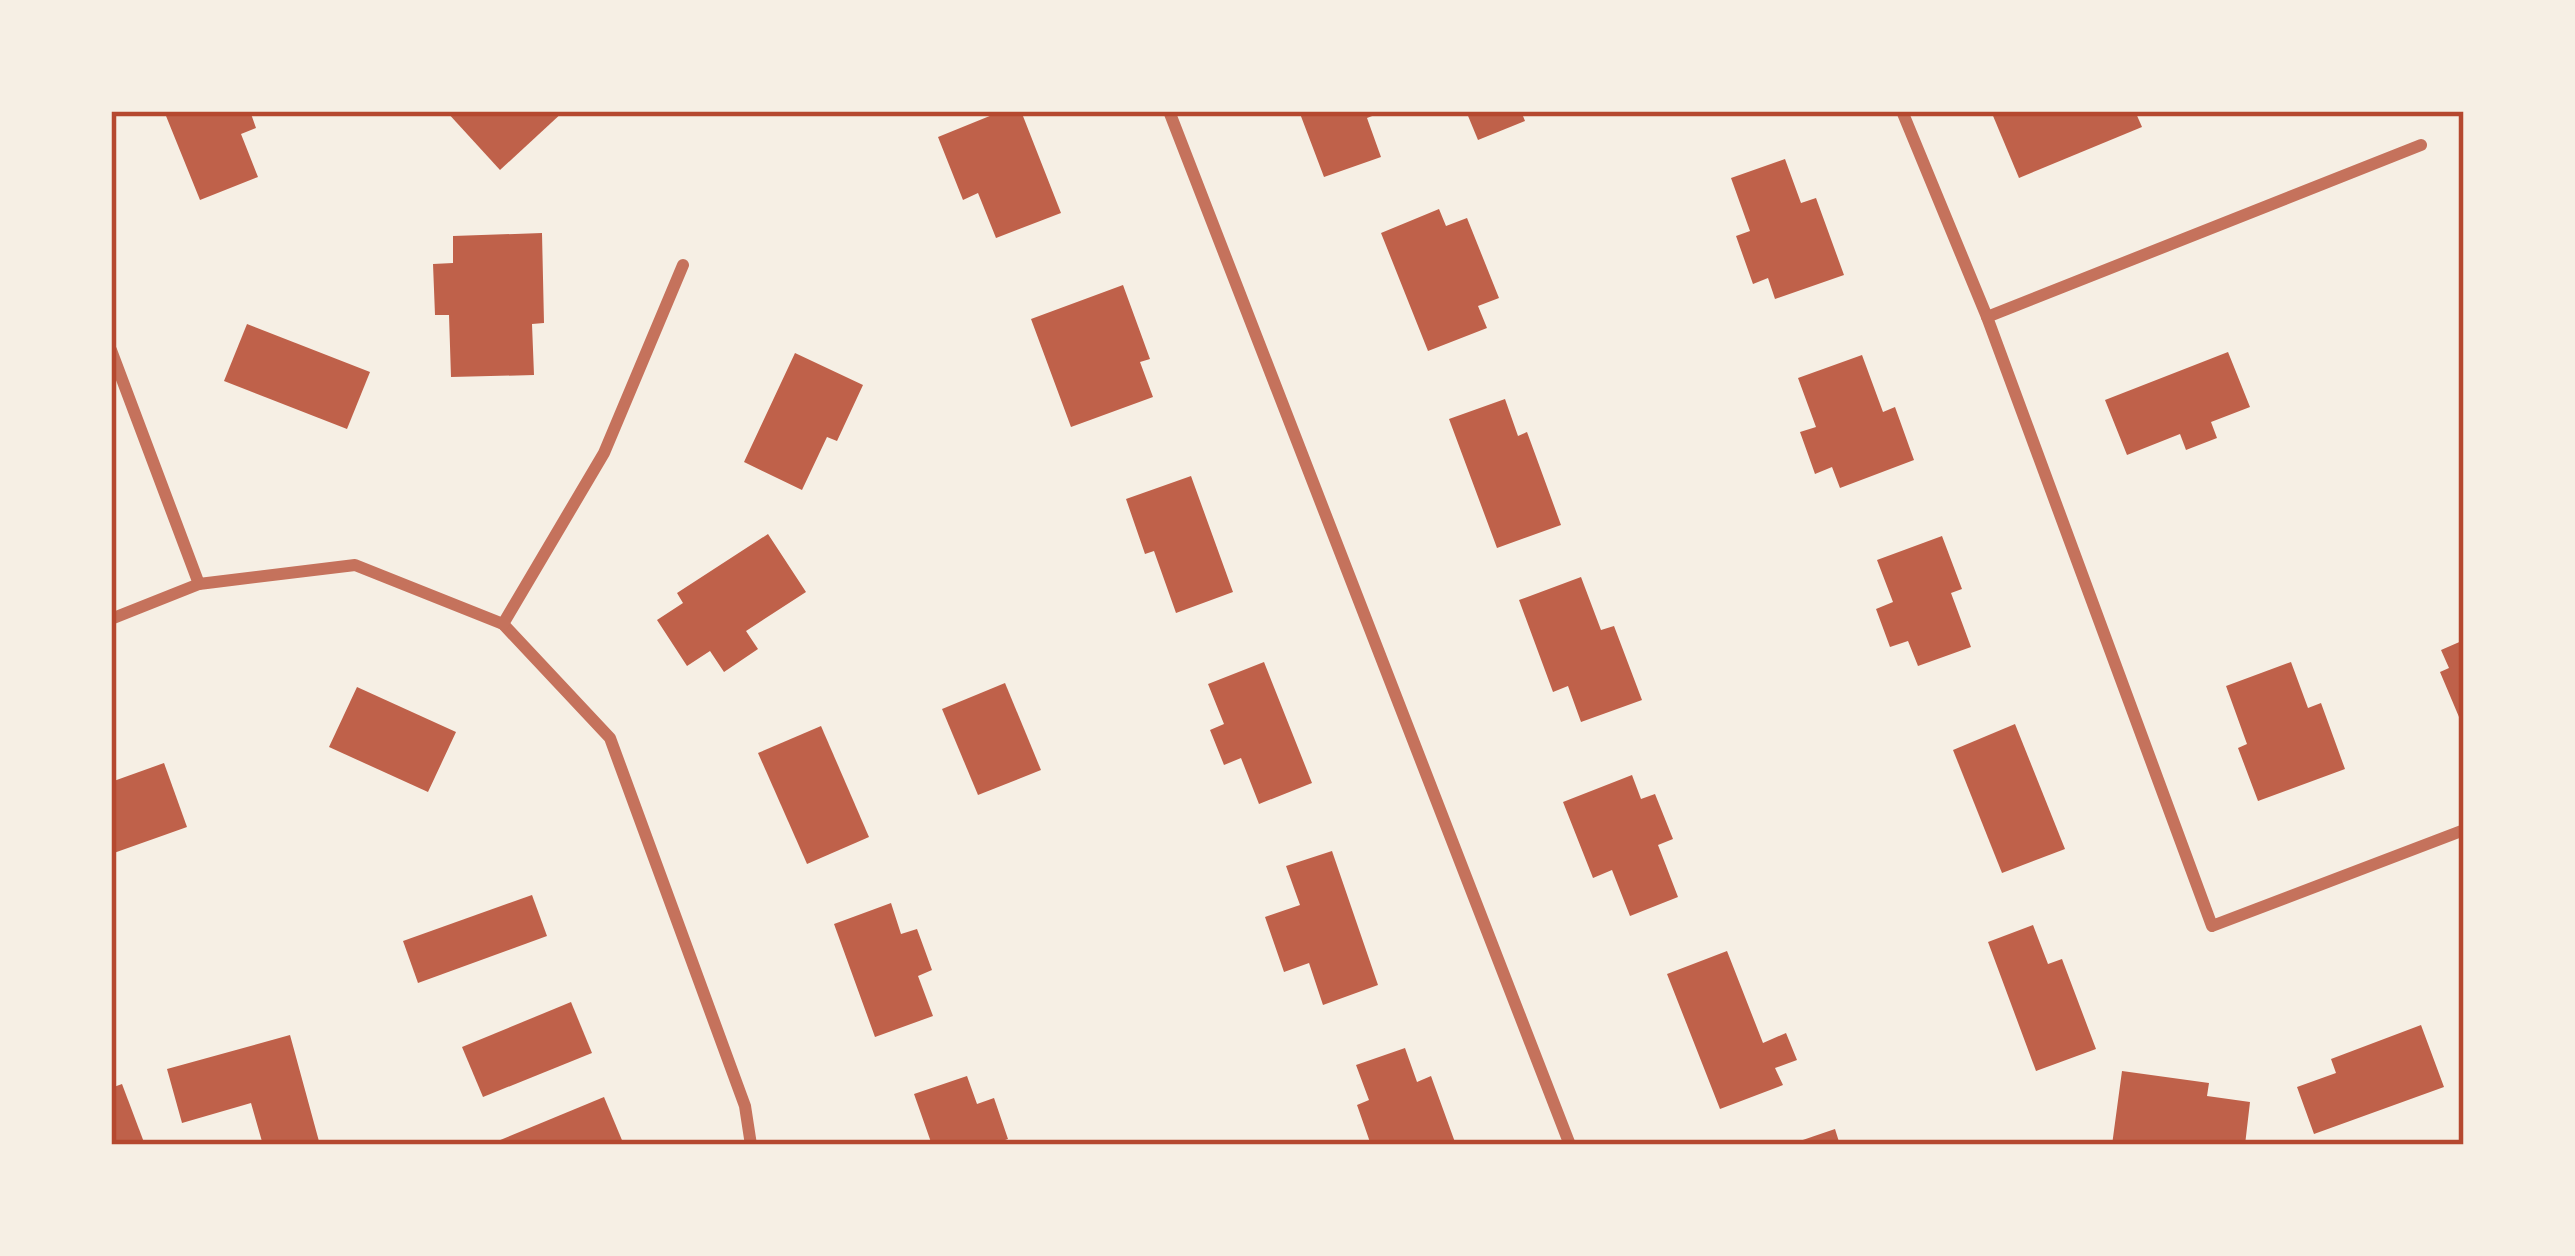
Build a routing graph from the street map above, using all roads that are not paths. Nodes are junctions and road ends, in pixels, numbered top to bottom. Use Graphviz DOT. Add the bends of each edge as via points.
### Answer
graph roads {
  1 [pos="1169,111"];
  2 [pos="1902,111"];
  3 [pos="2421,145"];
  4 [pos="683,265"];
  5 [pos="1987,317"];
  6 [pos="111,350"];
  7 [pos="199,584"];
  8 [pos="111,620"];
  9 [pos="503,624"];
  10 [pos="2464,830"];
  11 [pos="752,1145"];
  12 [pos="1570,1145"];
  1 -- 12 [label="street"];
  2 -- 5 [label="street"];
  3 -- 5 [label="street"];
  4 -- 9 [label="street" via="604,453"];
  5 -- 10 [label="street" via="2212,926"];
  6 -- 7 [label="street"];
  7 -- 8 [label="street"];
  7 -- 9 [label="street" via="356,565"];
  9 -- 11 [label="street" via="610,738 745,1106"];
}
